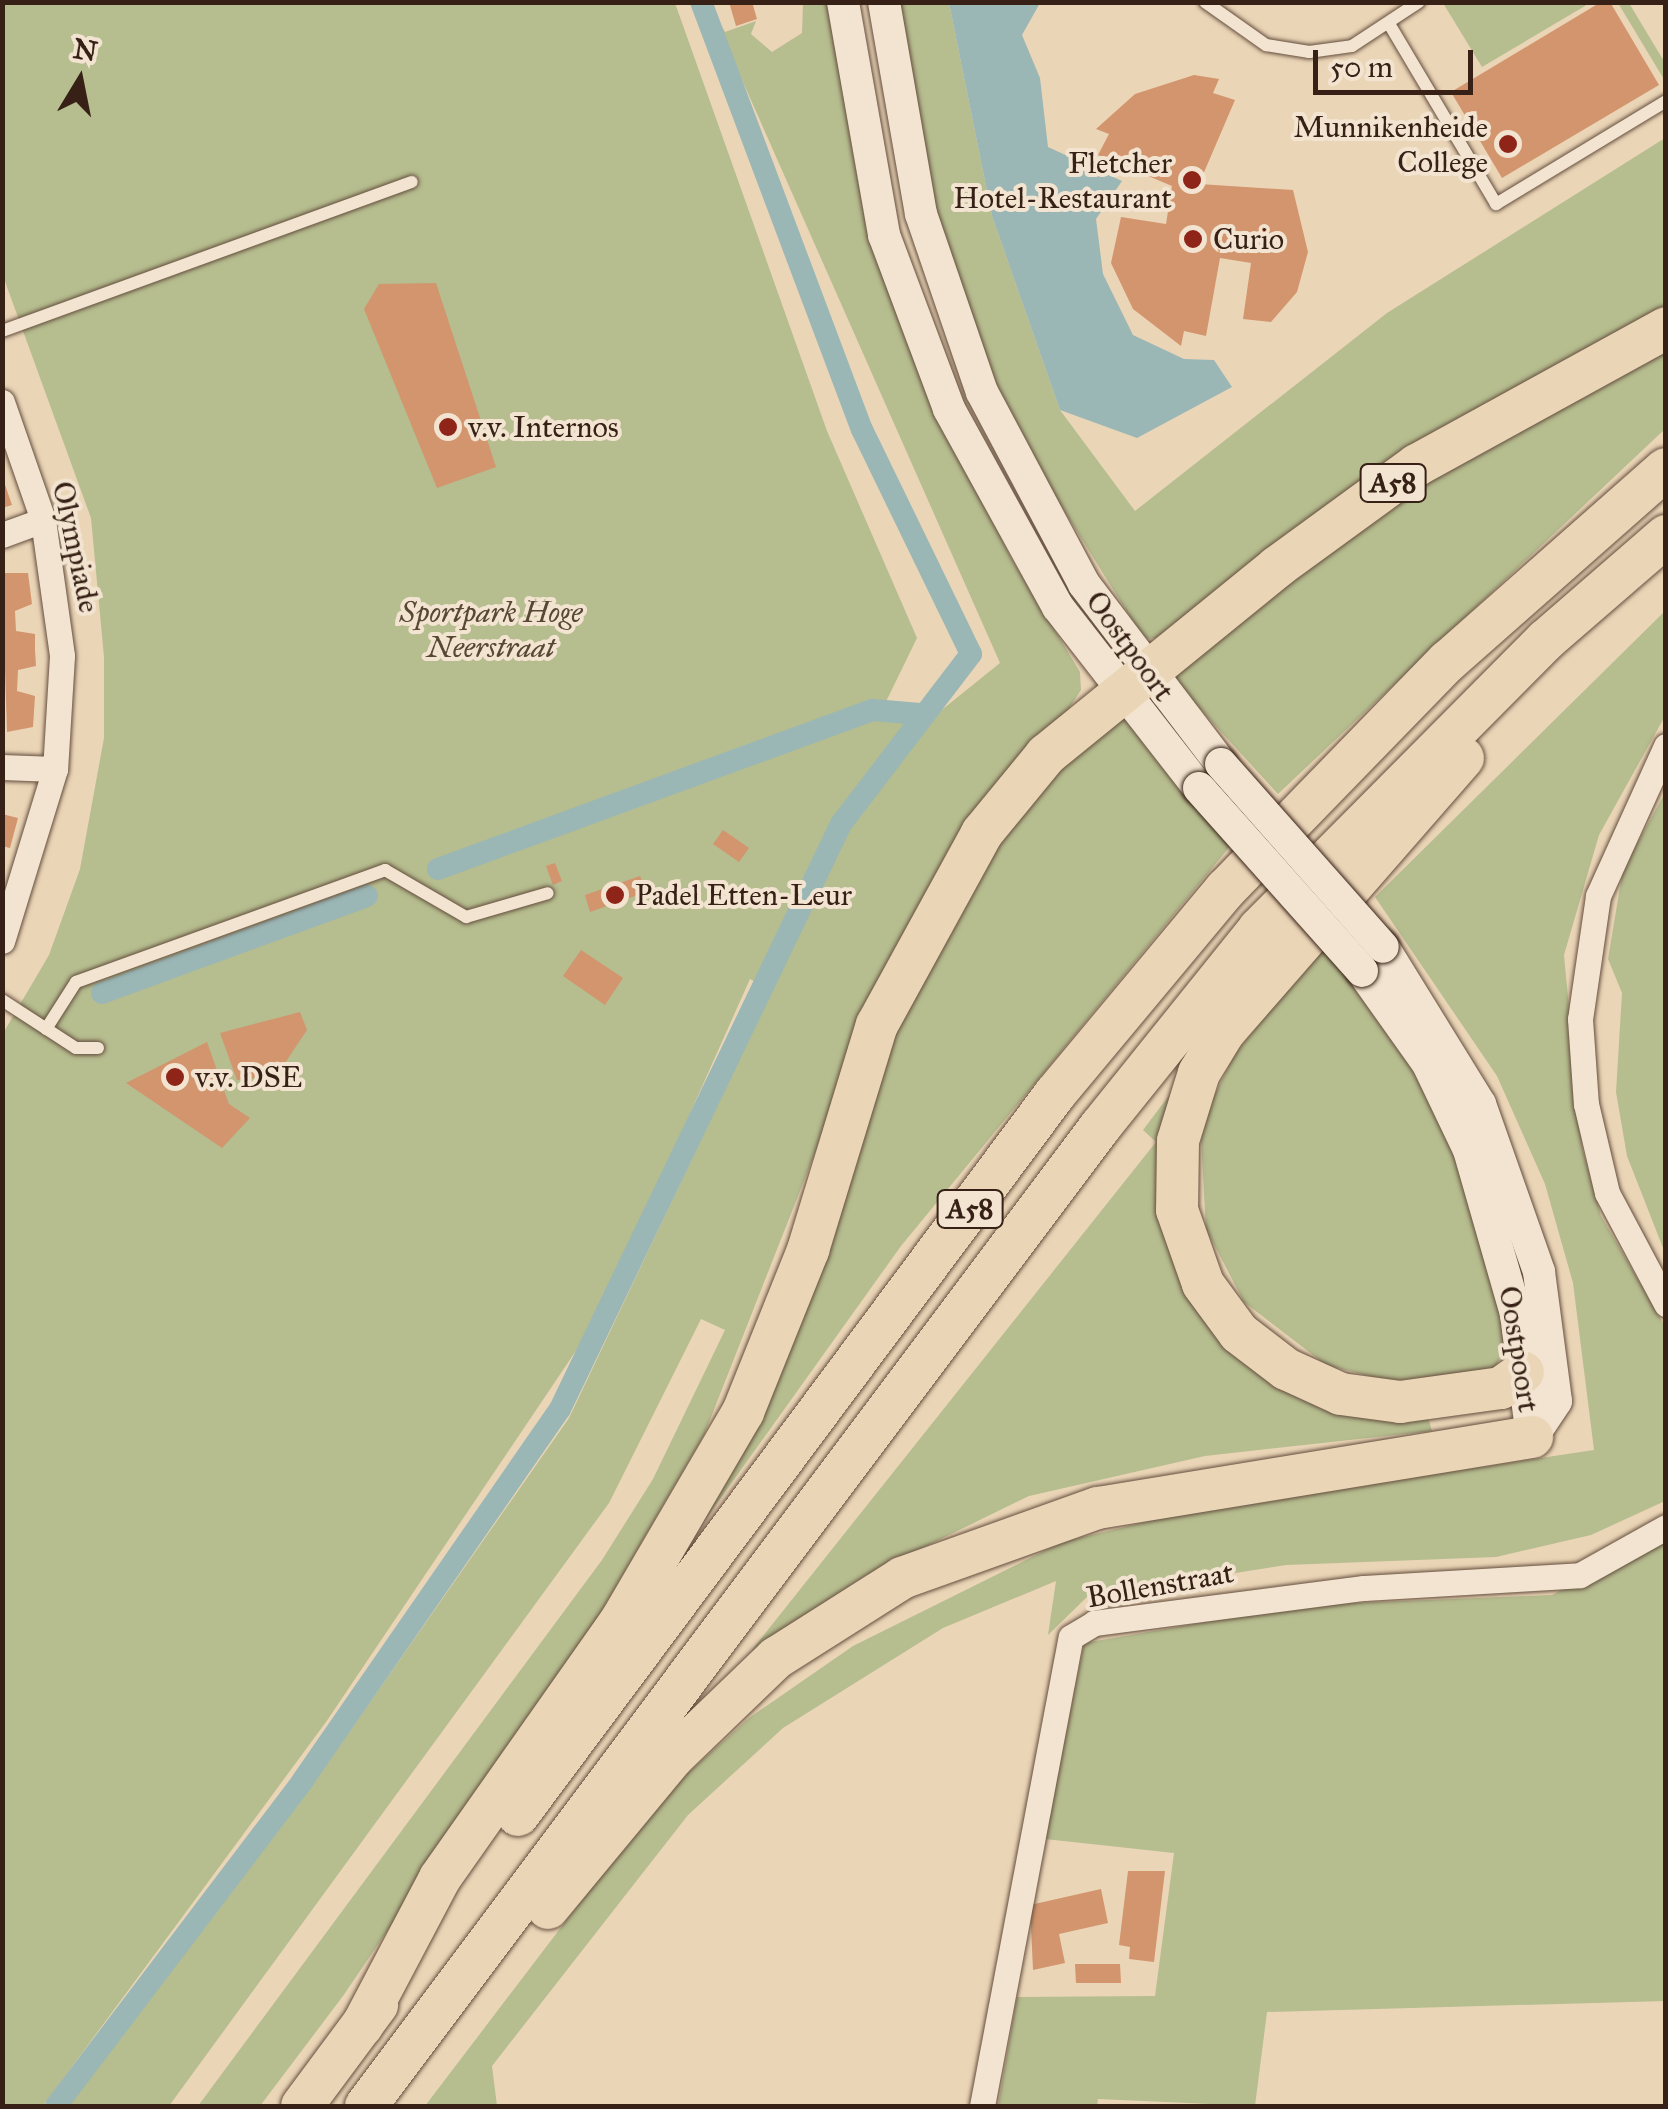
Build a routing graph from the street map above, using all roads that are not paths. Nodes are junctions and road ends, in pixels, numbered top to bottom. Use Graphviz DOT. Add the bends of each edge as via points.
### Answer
graph roads {
  1 [pos="843,2"];
  2 [pos="884,2"];
  3 [pos="1205,2"];
  4 [pos="1419,2"];
  5 [pos="1392,27"];
  6 [pos="1666,101"];
  7 [pos="412,182"];
  8 [pos="1666,328"];
  9 [pos="2,331"];
  10 [pos="2,402"];
  11 [pos="1666,469"];
  12 [pos="43,520"];
  13 [pos="2,535"];
  14 [pos="1666,536"];
  15 [pos="1627,569"];
  16 [pos="1131,680"];
  17 [pos="1666,746"];
  18 [pos="2,767"];
  19 [pos="55,769"];
  20 [pos="548,893"];
  21 [pos="2,941"];
  22 [pos="1372,959"];
  23 [pos="2,1000"];
  24 [pos="46,1029"];
  25 [pos="98,1048"];
  26 [pos="1666,1304"];
  27 [pos="1523,1372"];
  28 [pos="1532,1437"];
  29 [pos="1666,1527"];
  30 [pos="362,2026"];
  31 [pos="402,2058"];
  32 [pos="302,2106"];
  33 [pos="366,2106"];
  34 [pos="982,2106"];
  1 -- 16 [label="main road, Oostpoort" via="884,235 949,408 1024,554"];
  2 -- 16 [label="main road, Oostpoort" via="894,96 951,314 1032,495"];
  3 -- 5 [label="lane" via="1266,45 1308,52"];
  4 -- 5 [label="lane"];
  5 -- 6 [label="lane" via="1496,204"];
  7 -- 9 [label="lane"];
  8 -- 16 [label="highway, A58" via="1418,465"];
  10 -- 12 [label="street, Olympiade"];
  11 -- 30 [label="highway, A58" via="1448,661 1214,903 1056,1094"];
  12 -- 13 [label="street"];
  12 -- 19 [label="street, Olympiade" via="62,656"];
  14 -- 15 [label="highway, A58"];
  15 -- 27 [label="highway, A58" via="1586,633 1279,961 1199,1073 1178,1141 1178,1210 1203,1284 1239,1332 1286,1369 1342,1394 1400,1402 1501,1388"];
  15 -- 31 [label="highway, A58" via="1259,929"];
  16 -- 22 [label="main road, Oostpoort, bridge"];
  16 -- 30 [label="highway, A58" via="1046,755 946,888 877,1024 808,1250 734,1429 622,1619 440,1878"];
  17 -- 26 [label="street" via="1598,896 1580,1019 1586,1104 1607,1193"];
  18 -- 19 [label="street"];
  19 -- 21 [label="street, Olympiade"];
  20 -- 24 [label="lane" via="466,917 384,870 76,982"];
  22 -- 27 [label="main road, Oostpoort" via="1469,1150 1503,1254"];
  22 -- 28 [label="main road, Oostpoort" via="1480,1104 1534,1256 1556,1401"];
  23 -- 24 [label="lane"];
  24 -- 25 [label="lane" via="76,1048"];
  27 -- 28 [label="main road, Oostpoort"];
  28 -- 31 [label="highway, A58" via="1098,1508 902,1578 776,1658 673,1757 477,1993"];
  29 -- 34 [label="street, Bollenstraat" via="1580,1575 1364,1588 1094,1623 1071,1638"];
  30 -- 32 [label="highway, A58"];
  31 -- 33 [label="highway, A58"];
}
